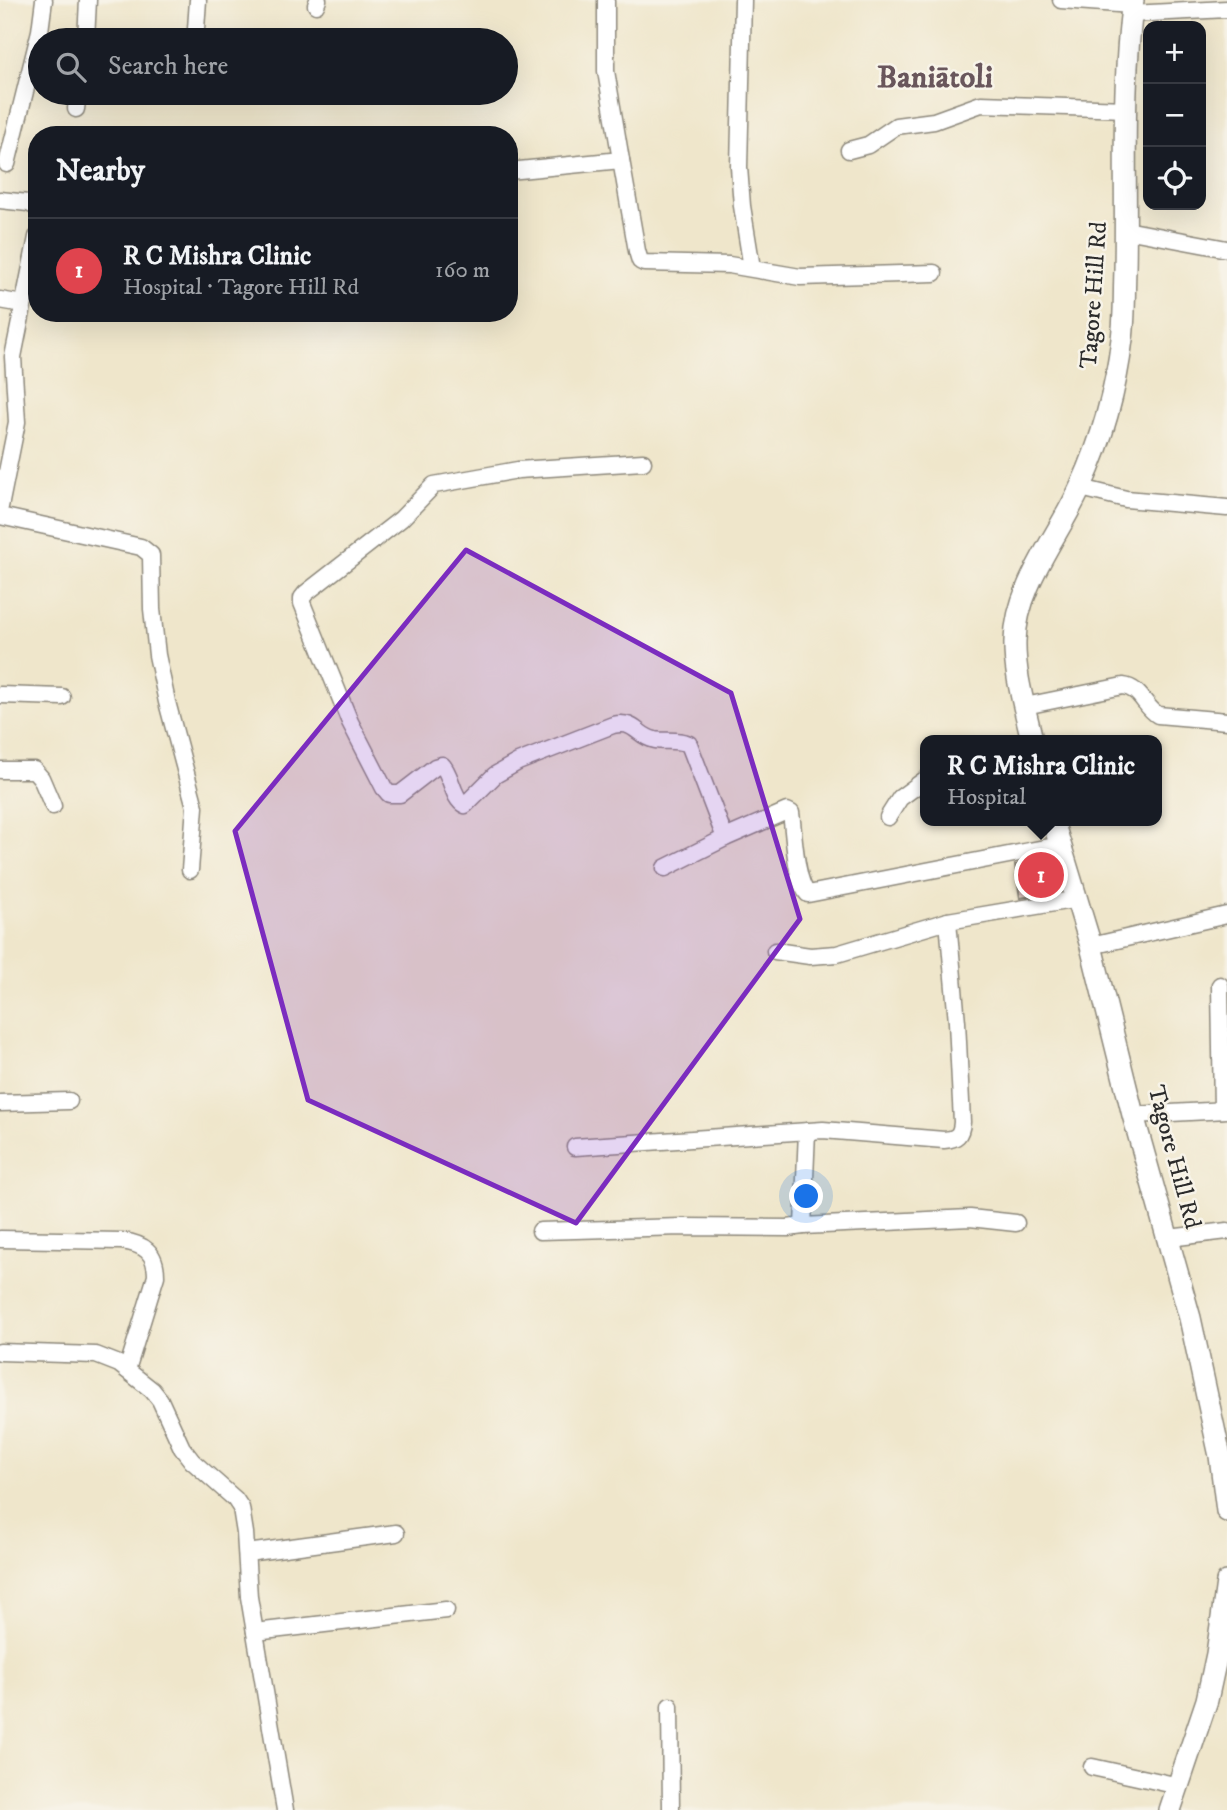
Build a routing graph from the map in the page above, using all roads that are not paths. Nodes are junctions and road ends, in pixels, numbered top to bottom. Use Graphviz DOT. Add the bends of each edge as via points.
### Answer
graph roads {
  1 [pos="44,0"];
  2 [pos="88,0"];
  3 [pos="198,0"];
  4 [pos="606,0"];
  5 [pos="743,0"];
  6 [pos="1061,0"];
  7 [pos="1132,6"];
  8 [pos="1227,9"];
  9 [pos="40,28"];
  10 [pos="87,28"];
  11 [pos="196,28"];
  12 [pos="28,78"];
  13 [pos="1126,110"];
  14 [pos="849,150"];
  15 [pos="621,160"];
  16 [pos="6,164"];
  17 [pos="518,170"];
  18 [pos="0,200"];
  19 [pos="28,203"];
  20 [pos="1126,230"];
  21 [pos="1227,249"];
  22 [pos="752,268"];
  23 [pos="934,273"];
  24 [pos="28,280"];
  25 [pos="0,300"];
  26 [pos="23,304"];
  27 [pos="0,420"];
  28 [pos="17,422"];
  29 [pos="643,463"];
  30 [pos="1081,488"];
  31 [pos="0,507"];
  32 [pos="1227,508"];
  33 [pos="0,516"];
  34 [pos="0,695"];
  35 [pos="62,696"];
  36 [pos="1025,706"];
  37 [pos="1227,721"];
  38 [pos="1031,735"];
  39 [pos="0,769"];
  40 [pos="920,783"];
  41 [pos="53,806"];
  42 [pos="888,817"];
  43 [pos="1054,826"];
  44 [pos="725,838"];
  45 [pos="1060,845"];
  46 [pos="665,868"];
  47 [pos="190,870"];
  48 [pos="1077,899"];
  49 [pos="1227,915"];
  50 [pos="948,921"];
  51 [pos="1091,946"];
  52 [pos="775,951"];
  53 [pos="1220,985"];
  54 [pos="69,1101"];
  55 [pos="0,1103"];
  56 [pos="1225,1110"];
  57 [pos="1133,1115"];
  58 [pos="807,1131"];
  59 [pos="575,1147"];
  60 [pos="1016,1223"];
  61 [pos="803,1226"];
  62 [pos="540,1231"];
  63 [pos="1227,1231"];
  64 [pos="1169,1238"];
  65 [pos="0,1239"];
  66 [pos="0,1352"];
  67 [pos="130,1373"];
  68 [pos="1227,1511"];
  69 [pos="396,1533"];
  70 [pos="247,1553"];
  71 [pos="1227,1582"];
  72 [pos="446,1610"];
  73 [pos="255,1632"];
  74 [pos="1222,1654"];
  75 [pos="670,1706"];
  76 [pos="1092,1767"];
  77 [pos="1179,1786"];
  78 [pos="285,1810"];
  79 [pos="671,1810"];
  80 [pos="1170,1810"];
  1 -- 9 [label="street"];
  2 -- 10 [label="street"];
  3 -- 11 [label="street"];
  4 -- 15 [label="street" via="606,71"];
  5 -- 22 [label="street" via="739,167"];
  6 -- 7 [label="street"];
  7 -- 8 [label="street"];
  7 -- 13 [label="main road, Tagore Hill Rd"];
  12 -- 16 [label="street"];
  13 -- 14 [label="street" via="981,104 934,121 896,126 868,145"];
  13 -- 20 [label="main road, Tagore Hill Rd"];
  15 -- 17 [label="street"];
  15 -- 22 [label="street" via="640,261"];
  18 -- 19 [label="street"];
  20 -- 21 [label="street"];
  20 -- 30 [label="main road, Tagore Hill Rd" via="1123,337 1116,379"];
  22 -- 23 [label="street" via="800,278"];
  24 -- 26 [label="street"];
  25 -- 26 [label="street"];
  26 -- 28 [label="street" via="13,357"];
  27 -- 28 [label="street"];
  28 -- 31 [label="street"];
  29 -- 44 [label="street" via="519,470 434,485 401,519 301,600 350,722 389,794 400,794 442,765 459,802 465,805 495,775 518,762 624,723 653,739 689,744"];
  30 -- 32 [label="street" via="1126,499"];
  30 -- 36 [label="main road, Tagore Hill Rd" via="1028,587 1020,613 1015,640"];
  33 -- 47 [label="street" via="141,547 151,555 159,668 195,807"];
  34 -- 35 [label="street"];
  36 -- 37 [label="street" via="1123,686 1133,689 1158,715"];
  36 -- 38 [label="main road, Tagore Hill Rd"];
  39 -- 41 [label="street" via="34,770"];
  40 -- 42 [label="street" via="900,798"];
  43 -- 45 [label="main road, Tagore Hill Rd"];
  44 -- 45 [label="street" via="790,812 808,894"];
  44 -- 46 [label="street"];
  45 -- 48 [label="main road, Tagore Hill Rd"];
  48 -- 50 [label="street"];
  48 -- 51 [label="main road, Tagore Hill Rd"];
  49 -- 51 [label="street"];
  50 -- 52 [label="street" via="837,954"];
  50 -- 58 [label="street" via="960,1135 944,1140"];
  51 -- 57 [label="main road, Tagore Hill Rd"];
  53 -- 56 [label="street"];
  54 -- 55 [label="street"];
  56 -- 57 [label="street"];
  57 -- 64 [label="main road, Tagore Hill Rd"];
  58 -- 59 [label="street"];
  58 -- 61 [label="street"];
  60 -- 61 [label="street" via="970,1218"];
  61 -- 62 [label="street"];
  63 -- 64 [label="street"];
  64 -- 68 [label="main road, Tagore Hill Rd" via="1206,1389"];
  65 -- 67 [label="street" via="122,1241 146,1248 155,1261 156,1276"];
  66 -- 67 [label="street" via="96,1355 113,1360"];
  67 -- 70 [label="street" via="152,1390 164,1407 192,1461 235,1499"];
  69 -- 70 [label="street"];
  70 -- 73 [label="street"];
  71 -- 74 [label="main road"];
  72 -- 73 [label="street"];
  73 -- 78 [label="street"];
  74 -- 77 [label="main road"];
  75 -- 79 [label="street"];
  76 -- 77 [label="street"];
  77 -- 80 [label="main road"];
}
